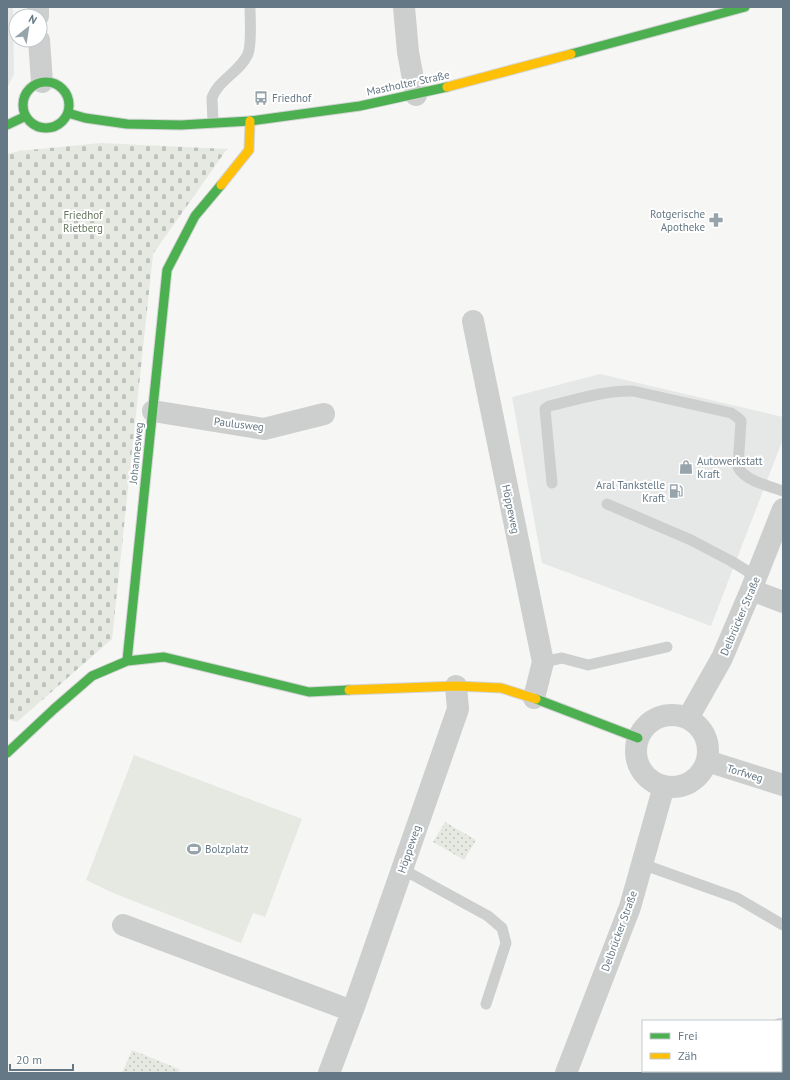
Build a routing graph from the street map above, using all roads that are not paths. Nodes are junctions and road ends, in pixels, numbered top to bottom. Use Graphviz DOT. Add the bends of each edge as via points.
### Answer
graph roads {
  1 [pos="250,7"];
  2 [pos="404,7"];
  3 [pos="745,7"];
  4 [pos="40,48"];
  5 [pos="42,82"];
  6 [pos="416,94"];
  7 [pos="68,113"];
  8 [pos="26,116"];
  9 [pos="250,120"];
  10 [pos="213,123"];
  11 [pos="7,125"];
  12 [pos="473,321"];
  13 [pos="153,411"];
  14 [pos="324,414"];
  15 [pos="552,483"];
  16 [pos="783,491"];
  17 [pos="606,504"];
  18 [pos="783,509"];
  19 [pos="754,584"];
  20 [pos="783,602"];
  21 [pos="667,647"];
  22 [pos="127,661"];
  23 [pos="543,662"];
  24 [pos="456,686"];
  25 [pos="534,698"];
  26 [pos="688,718"];
  27 [pos="638,738"];
  28 [pos="7,754"];
  29 [pos="708,761"];
  30 [pos="783,784"];
  31 [pos="664,786"];
  32 [pos="642,864"];
  33 [pos="402,869"];
  34 [pos="123,925"];
  35 [pos="783,925"];
  36 [pos="486,1004"];
  37 [pos="352,1010"];
  38 [pos="329,1073"];
  39 [pos="566,1073"];
  1 -- 10 [label="lane" via="248,54 214,94"];
  2 -- 6 [label="street" via="408,52"];
  3 -- 6 [label="street, Mastholter Straße"];
  4 -- 5 [label="street"];
  5 -- 7 [label="street" via="54,83 63,88 70,104"];
  5 -- 8 [label="street" via="26,94 23,105"];
  6 -- 9 [label="street, Mastholter Straße" via="360,106"];
  7 -- 8 [label="street" via="62,122 54,127 43,128 33,124"];
  7 -- 10 [label="street, Mastholter Straße" via="127,124"];
  8 -- 11 [label="street"];
  9 -- 10 [label="street, Mastholter Straße"];
  9 -- 13 [label="street, Johannesweg" via="249,150 195,216 167,270"];
  12 -- 23 [label="street, Höppeweg"];
  13 -- 14 [label="street, Paulusweg" via="264,429"];
  13 -- 22 [label="street, Johannesweg"];
  15 -- 16 [label="lane" via="545,409 601,394 634,391 737,417 741,421 738,467 740,472 746,477"];
  17 -- 19 [label="lane" via="691,540 731,561"];
  18 -- 19 [label="street, Delbrücker Straße"];
  19 -- 20 [label="street"];
  19 -- 26 [label="street, Delbrücker Straße" via="722,658"];
  21 -- 23 [label="lane" via="588,665 562,658"];
  22 -- 24 [label="street" via="164,657 309,692"];
  22 -- 28 [label="street" via="92,676"];
  23 -- 25 [label="street, Höppeweg"];
  24 -- 25 [label="street" via="501,688"];
  24 -- 33 [label="street, Höppeweg" via="458,709"];
  25 -- 27 [label="street"];
  26 -- 27 [label="street" via="676,715 658,718 644,728"];
  26 -- 29 [label="street" via="703,732 709,751"];
  27 -- 31 [label="street" via="638,763 653,782"];
  29 -- 30 [label="street, Torfweg"];
  29 -- 31 [label="street" via="703,772 695,780 686,785"];
  31 -- 32 [label="street, Delbrücker Straße"];
  32 -- 35 [label="lane" via="737,898"];
  32 -- 39 [label="street, Delbrücker Straße" via="630,906"];
  33 -- 36 [label="lane" via="488,916 502,928 506,943"];
  33 -- 37 [label="street, Höppeweg"];
  34 -- 37 [label="street"];
  37 -- 38 [label="street, Höppeweg"];
}
